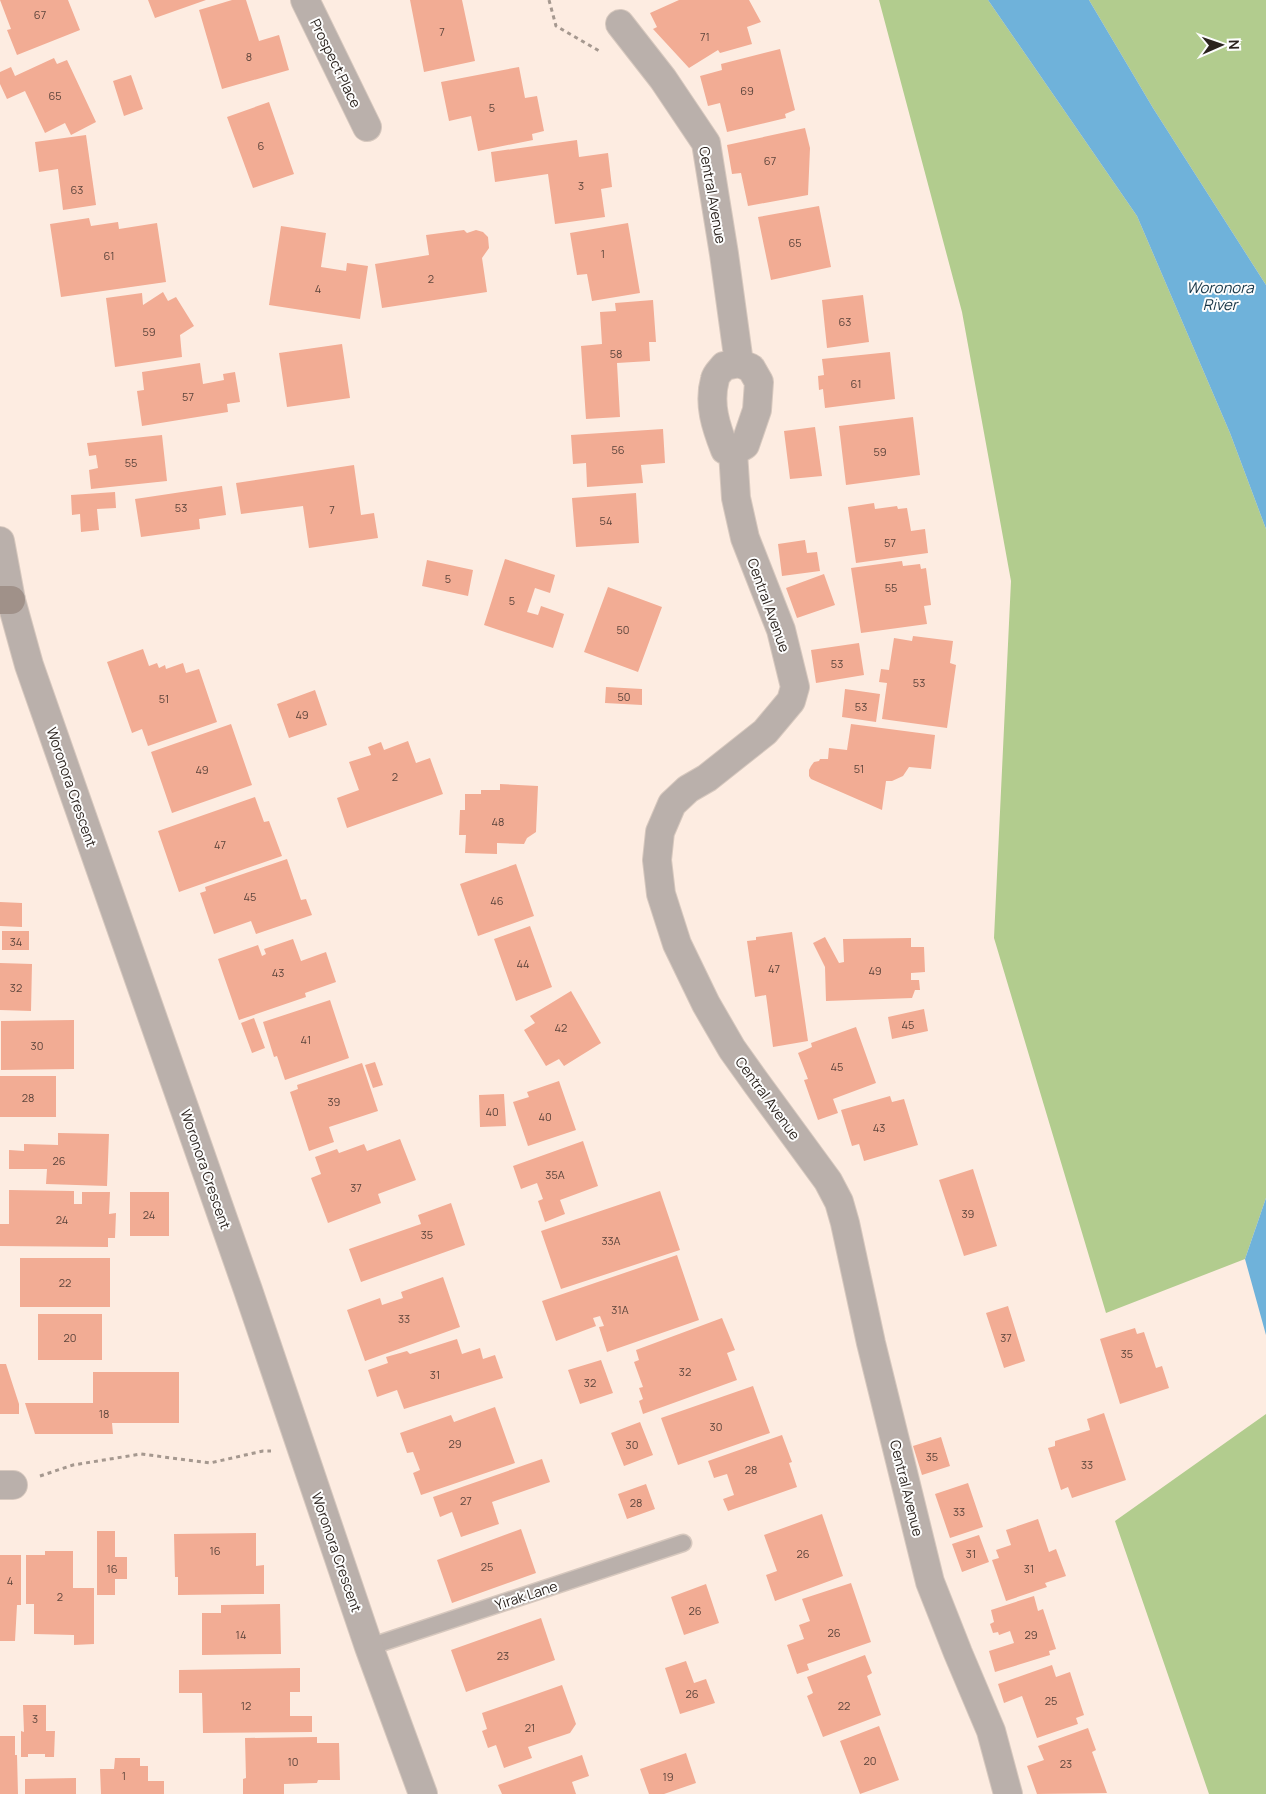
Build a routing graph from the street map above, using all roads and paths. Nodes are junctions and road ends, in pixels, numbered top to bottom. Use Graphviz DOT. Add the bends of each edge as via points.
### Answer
graph roads {
  1 [pos="305,0"];
  2 [pos="549,0"];
  3 [pos="620,24"];
  4 [pos="603,53"];
  5 [pos="367,127"];
  6 [pos="739,363"];
  7 [pos="733,452"];
  8 [pos="0,541"];
  9 [pos="5,600"];
  10 [pos="302,1450"];
  11 [pos="7,1485"];
  12 [pos="683,1543"];
  13 [pos="369,1647"];
  14 [pos="423,1794"];
  15 [pos="1008,1794"];
  1 -- 5 [label="street, Prospect Place"];
  2 -- 4 [label="path" via="556,26"];
  3 -- 6 [label="street, Central Avenue" via="663,79 706,143"];
  6 -- 7 [label="street" via="751,368 760,382 757,410 745,444"];
  6 -- 7 [label="street" via="724,366 715,377 712,399 715,424 725,450"];
  7 -- 15 [label="street, Central Avenue" via="736,498 745,538 781,630 795,687 791,701 765,732 672,804 660,832 657,860 661,894 677,944 706,1004 756,1084 828,1181 839,1202 930,1582 991,1731"];
  8 -- 9 [label="street, Woronora Crescent"];
  9 -- 10 [label="street, Woronora Crescent"];
  10 -- 11 [label="path" via="263,1451 210,1464 141,1454 73,1465"];
  10 -- 13 [label="street, Woronora Crescent"];
  12 -- 13 [label="lane, Yirak Lane"];
  13 -- 14 [label="street, Woronora Crescent"];
}
